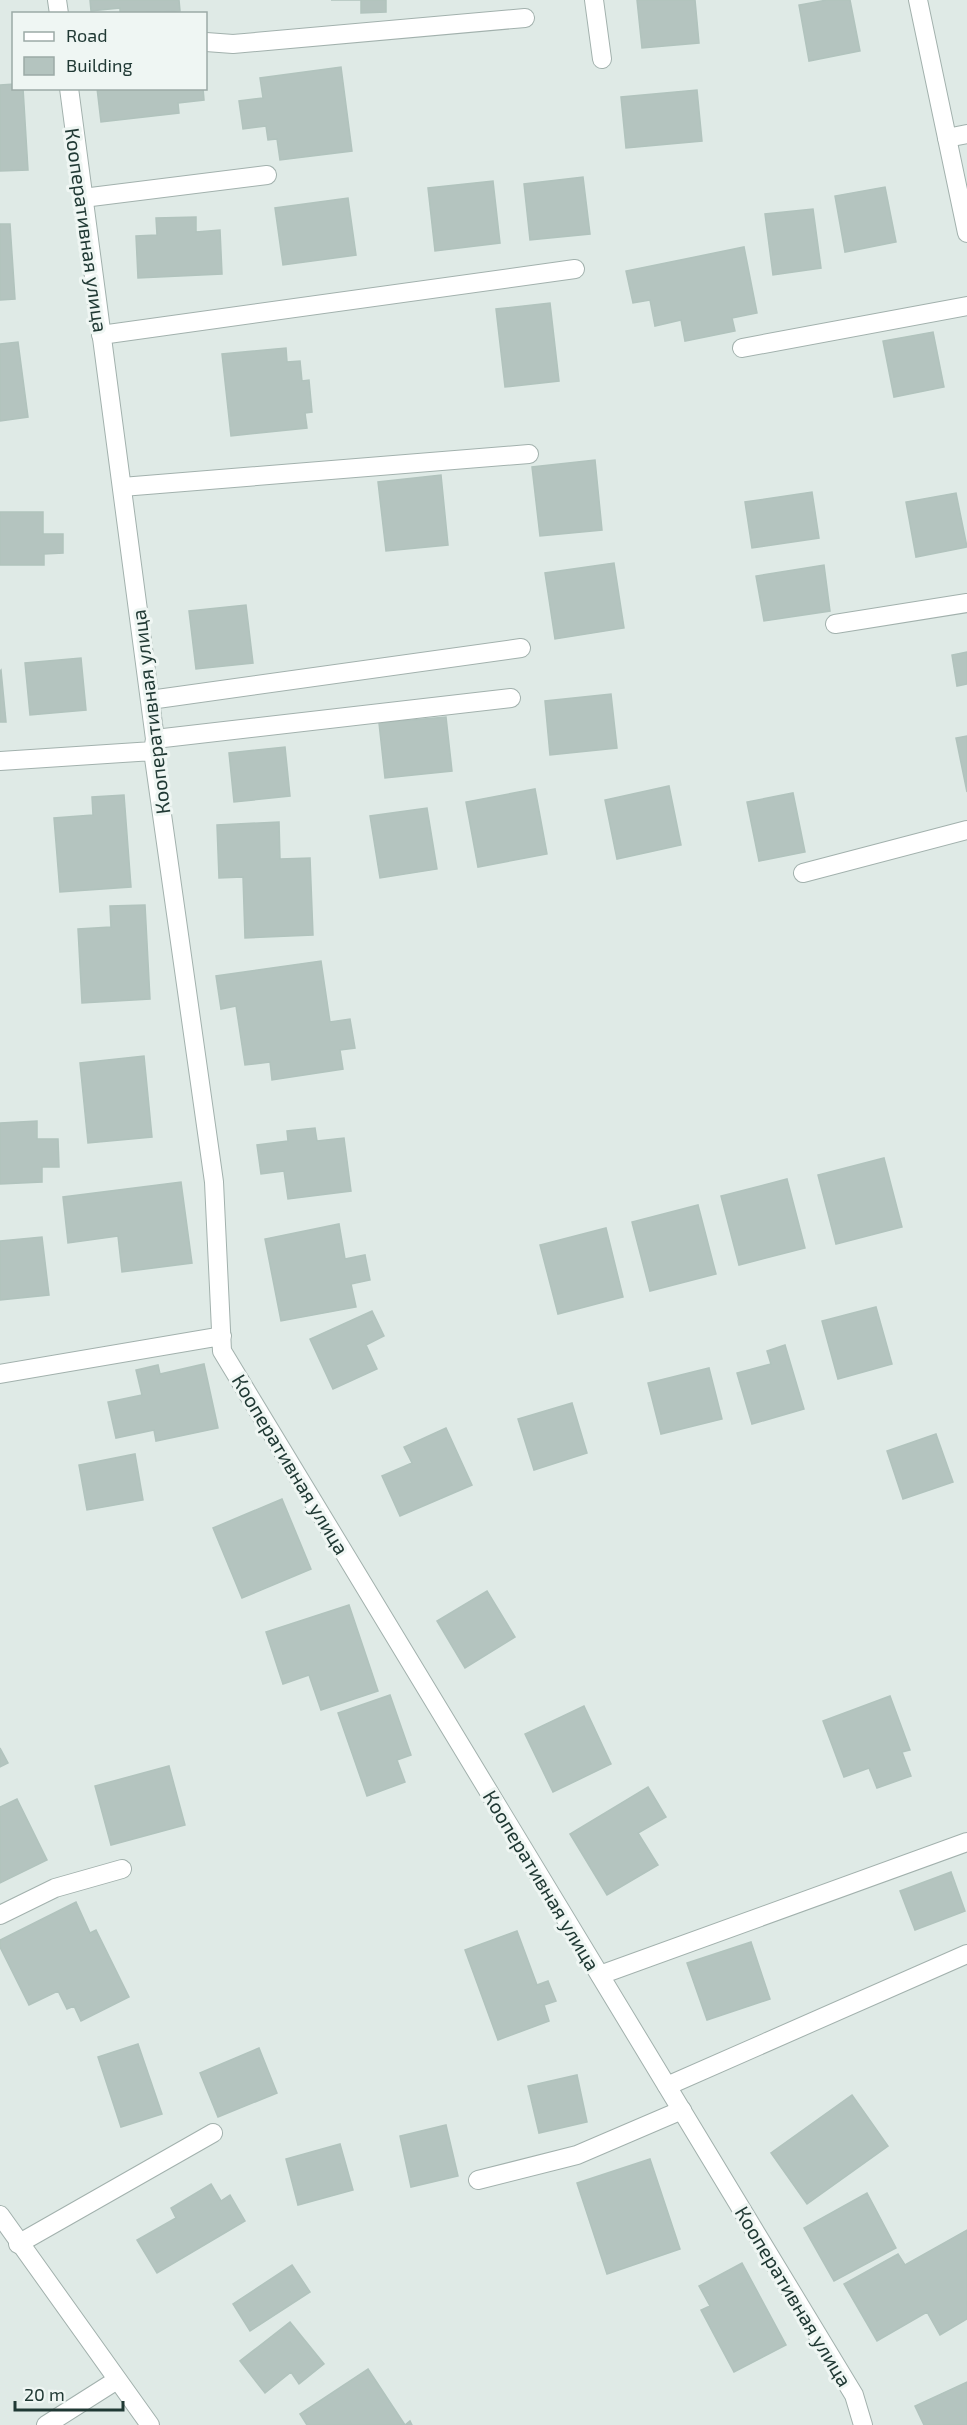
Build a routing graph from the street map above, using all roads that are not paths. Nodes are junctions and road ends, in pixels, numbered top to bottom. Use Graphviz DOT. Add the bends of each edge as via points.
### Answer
graph roads {
  1 [pos="594,0"];
  2 [pos="918,0"];
  3 [pos="525,18"];
  4 [pos="207,42"];
  5 [pos="602,59"];
  6 [pos="69,90"];
  7 [pos="967,134"];
  8 [pos="947,138"];
  9 [pos="267,175"];
  10 [pos="83,198"];
  11 [pos="967,233"];
  12 [pos="575,269"];
  13 [pos="967,306"];
  14 [pos="101,334"];
  15 [pos="742,348"];
  16 [pos="529,454"];
  17 [pos="122,488"];
  18 [pos="967,603"];
  19 [pos="835,624"];
  20 [pos="521,648"];
  21 [pos="511,698"];
  22 [pos="150,700"];
  23 [pos="154,745"];
  24 [pos="0,761"];
  25 [pos="967,830"];
  26 [pos="803,873"];
  27 [pos="222,1336"];
  28 [pos="0,1374"];
  29 [pos="967,1842"];
  30 [pos="122,1869"];
  31 [pos="0,1915"];
  32 [pos="967,1954"];
  33 [pos="600,1975"];
  34 [pos="667,2086"];
  35 [pos="682,2110"];
  36 [pos="213,2133"];
  37 [pos="478,2180"];
  38 [pos="0,2215"];
  39 [pos="18,2244"];
  40 [pos="117,2380"];
  41 [pos="46,2425"];
  42 [pos="150,2425"];
  43 [pos="862,2425"];
  1 -- 5 [label="street"];
  2 -- 8 [label="street"];
  3 -- 4 [label="street" via="233,44"];
  6 -- 10 [label="street, Кооперативная улица"];
  7 -- 8 [label="street"];
  8 -- 11 [label="street"];
  9 -- 10 [label="street"];
  10 -- 14 [label="street, Кооперативная улица"];
  12 -- 14 [label="street"];
  13 -- 15 [label="street"];
  14 -- 17 [label="street, Кооперативная улица"];
  16 -- 17 [label="street"];
  17 -- 22 [label="street, Кооперативная улица"];
  18 -- 19 [label="street"];
  20 -- 22 [label="street"];
  21 -- 23 [label="street"];
  22 -- 23 [label="street, Кооперативная улица"];
  23 -- 24 [label="street"];
  23 -- 27 [label="street, Кооперативная улица" via="214,1182"];
  25 -- 26 [label="street"];
  27 -- 28 [label="street"];
  27 -- 33 [label="street, Кооперативная улица" via="222,1351"];
  29 -- 33 [label="street"];
  30 -- 31 [label="street" via="55,1888"];
  32 -- 34 [label="street"];
  33 -- 34 [label="street, Кооперативная улица"];
  34 -- 35 [label="street, Кооперативная улица"];
  35 -- 37 [label="street" via="577,2155"];
  35 -- 43 [label="street, Кооперативная улица" via="854,2395"];
  36 -- 39 [label="street"];
  38 -- 39 [label="street"];
  39 -- 40 [label="street"];
  40 -- 41 [label="street"];
  40 -- 42 [label="street"];
}
